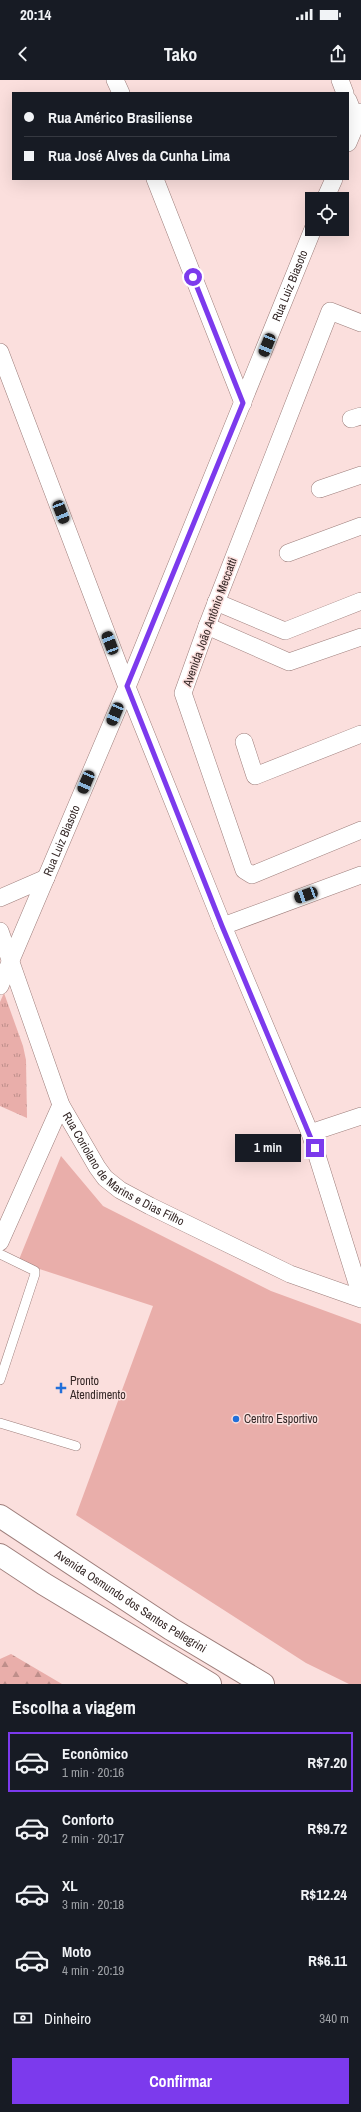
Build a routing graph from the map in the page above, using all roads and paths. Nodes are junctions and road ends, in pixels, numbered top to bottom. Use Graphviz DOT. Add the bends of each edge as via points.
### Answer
graph roads {
  1 [pos="115,80"];
  2 [pos="340,80"];
  3 [pos="121,92"];
  4 [pos="345,92"];
  5 [pos="349,102"];
  6 [pos="359,117"];
  7 [pos="349,141"];
  8 [pos="155,180"];
  9 [pos="334,180"];
  10 [pos="329,192"];
  11 [pos="310,236"];
  12 [pos="361,323"];
  13 [pos="0,352"];
  14 [pos="243,403"];
  15 [pos="361,475"];
  16 [pos="320,489"];
  17 [pos="361,526"];
  18 [pos="288,553"];
  19 [pos="361,601"];
  20 [pos="216,602"];
  21 [pos="207,626"];
  22 [pos="361,637"];
  23 [pos="127,686"];
  24 [pos="361,734"];
  25 [pos="244,742"];
  26 [pos="361,830"];
  27 [pos="361,875"];
  28 [pos="46,878"];
  29 [pos="0,898"];
  30 [pos="222,926"];
  31 [pos="0,931"];
  32 [pos="11,960"];
  33 [pos="0,986"];
  34 [pos="61,1105"];
  35 [pos="361,1116"];
  36 [pos="310,1133"];
  37 [pos="0,1242"];
  38 [pos="0,1254"];
  39 [pos="361,1296"];
  40 [pos="361,1300"];
  41 [pos="0,1380"];
  42 [pos="0,1423"];
  43 [pos="76,1446"];
  44 [pos="0,1516"];
  45 [pos="0,1555"];
  46 [pos="44,1584"];
  47 [pos="108,1586"];
  48 [pos="210,1684"];
  49 [pos="263,1684"];
  1 -- 3 [label="street"];
  2 -- 4 [label="street"];
  5 -- 6 [label="street"];
  6 -- 7 [label="street"];
  8 -- 14 [label="street"];
  9 -- 10 [label="street"];
  11 -- 14 [label="street, Rua Luiz Biasoto"];
  12 -- 20 [label="street, Avenida João Antônio Meccatti" via="330,311"];
  13 -- 23 [label="street"];
  14 -- 23 [label="street, Rua Luiz Biasoto"];
  15 -- 16 [label="street"];
  17 -- 18 [label="street"];
  19 -- 20 [label="street" via="285,631"];
  20 -- 21 [label="street, Avenida João Antônio Meccatti"];
  21 -- 22 [label="street" via="289,662"];
  21 -- 26 [label="street, Avenida João Antônio Meccatti" via="184,693 244,870 252,875"];
  23 -- 28 [label="street, Rua Luiz Biasoto"];
  23 -- 30 [label="street"];
  24 -- 25 [label="street" via="255,776"];
  27 -- 30 [label="street"];
  28 -- 29 [label="street"];
  28 -- 32 [label="street, Rua Luiz Biasoto"];
  30 -- 36 [label="street"];
  31 -- 32 [label="street, Rua Coriolano de Marins e Dias Filho"];
  32 -- 33 [label="street, Rua Luiz Biasoto"];
  32 -- 34 [label="street, Rua Coriolano de Marins e Dias Filho"];
  34 -- 37 [label="street"];
  34 -- 40 [label="street, Rua Coriolano de Marins e Dias Filho" via="97,1167 105,1178 120,1190 290,1274"];
  35 -- 36 [label="street"];
  36 -- 39 [label="street"];
  38 -- 41 [label="lane" via="35,1271 35,1278"];
  42 -- 43 [label="lane"];
  44 -- 47 [label="main road, Avenida Osmundo dos Santos Pellegrini"];
  45 -- 46 [label="main road"];
  46 -- 47 [label="main road" via="93,1598"];
  46 -- 48 [label="main road"];
  47 -- 49 [label="main road, Avenida Osmundo dos Santos Pellegrini" via="171,1629"];
}
